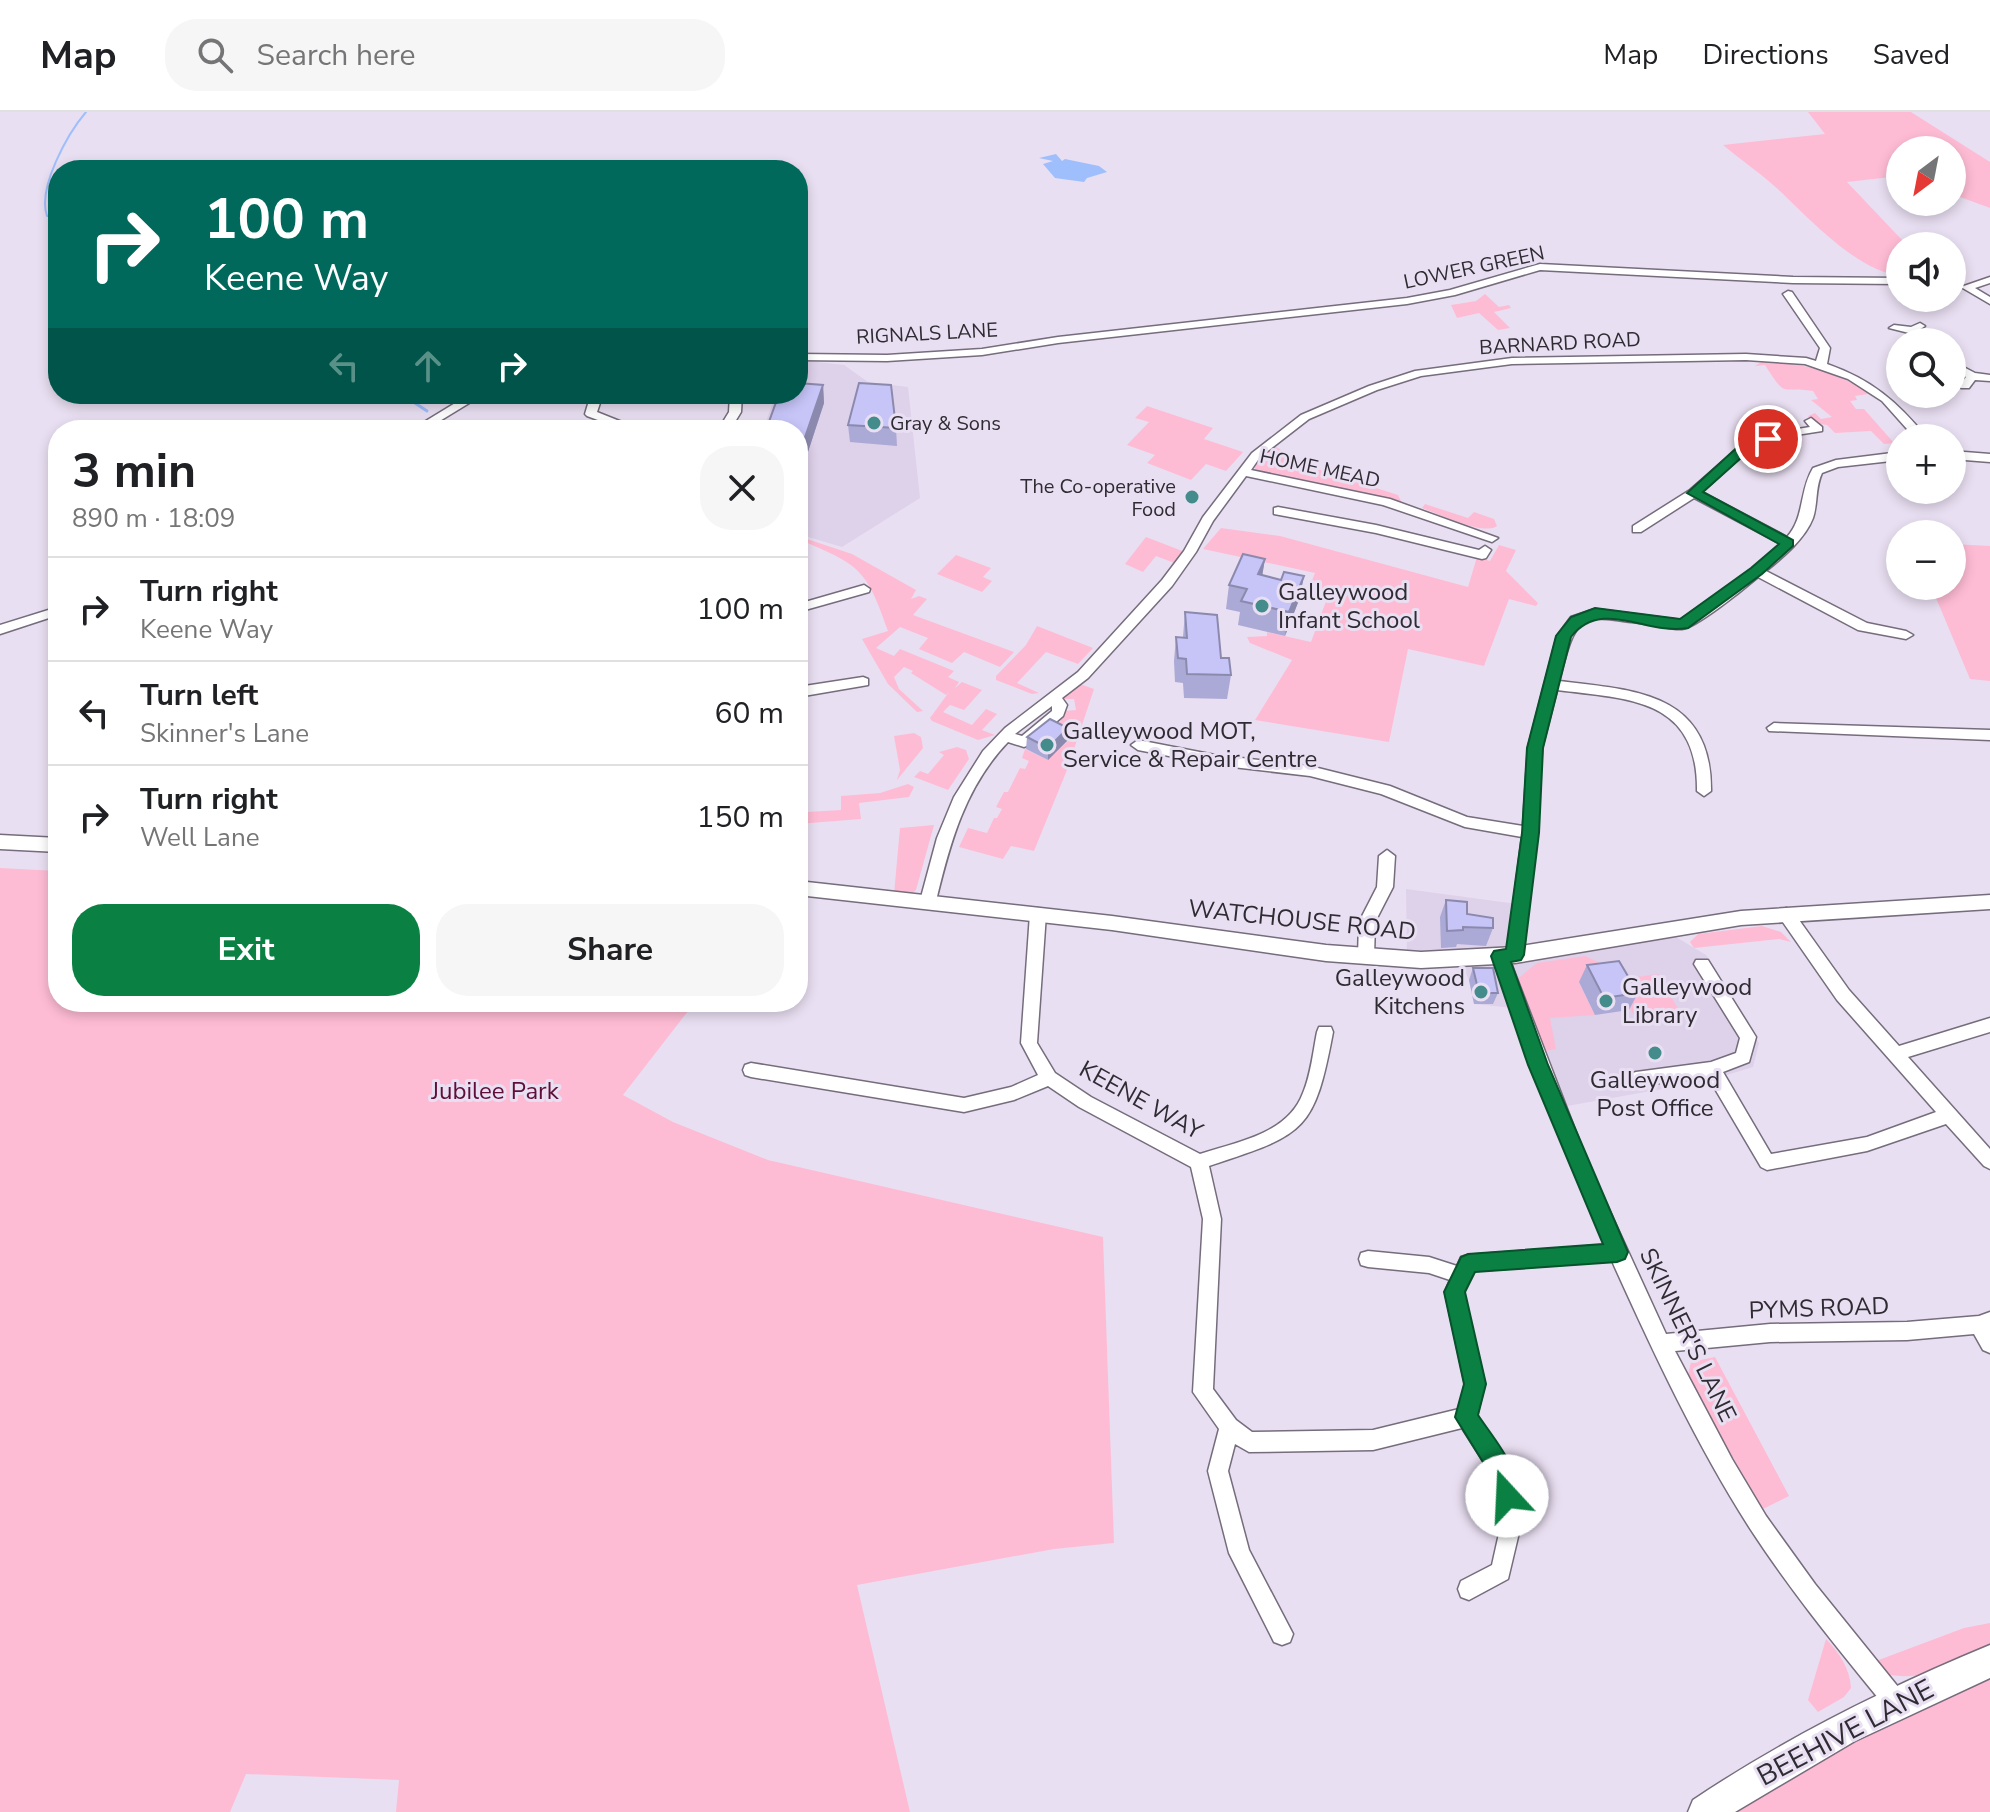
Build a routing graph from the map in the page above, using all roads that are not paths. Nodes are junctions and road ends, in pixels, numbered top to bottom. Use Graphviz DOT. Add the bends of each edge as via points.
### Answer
graph roads {
  1 [pos="1990,280"];
  2 [pos="1886,281"];
  3 [pos="1966,287"];
  4 [pos="1788,294"];
  5 [pos="1990,301"];
  6 [pos="1058,340"];
  7 [pos="808,357"];
  8 [pos="1821,365"];
  9 [pos="1990,378"];
  10 [pos="1966,379"];
  11 [pos="461,404"];
  12 [pos="592,404"];
  13 [pos="434,420"];
  14 [pos="598,420"];
  15 [pos="1811,421"];
  16 [pos="1908,424"];
  17 [pos="1966,456"];
  18 [pos="1886,458"];
  19 [pos="1990,458"];
  20 [pos="1245,472"];
  21 [pos="1694,493"];
  22 [pos="1386,502"];
  23 [pos="1278,511"];
  24 [pos="1376,529"];
  25 [pos="1637,529"];
  26 [pos="1788,543"];
  27 [pos="1756,571"];
  28 [pos="864,589"];
  29 [pos="808,605"];
  30 [pos="48,614"];
  31 [pos="0,630"];
  32 [pos="1906,635"];
  33 [pos="863,682"];
  34 [pos="1553,685"];
  35 [pos="808,690"];
  36 [pos="1774,728"];
  37 [pos="1990,735"];
  38 [pos="1138,745"];
  39 [pos="1704,791"];
  40 [pos="1530,833"];
  41 [pos="0,842"];
  42 [pos="48,844"];
  43 [pos="1387,856"];
  44 [pos="808,889"];
  45 [pos="928,901"];
  46 [pos="1990,902"];
  47 [pos="1038,914"];
  48 [pos="1786,914"];
  49 [pos="1507,956"];
  50 [pos="1366,957"];
  51 [pos="1702,964"];
  52 [pos="1990,1025"];
  53 [pos="1325,1032"];
  54 [pos="1895,1055"];
  55 [pos="1712,1069"];
  56 [pos="751,1070"];
  57 [pos="1049,1078"];
  58 [pos="1636,1079"];
  59 [pos="1950,1115"];
  60 [pos="1990,1161"];
  61 [pos="1199,1162"];
  62 [pos="1617,1252"];
  63 [pos="1368,1259"];
  64 [pos="1462,1276"];
  65 [pos="1984,1323"];
  66 [pos="1661,1343"];
  67 [pos="1990,1344"];
  68 [pos="1467,1417"];
  69 [pos="1229,1427"];
  70 [pos="1469,1589"];
  71 [pos="1282,1634"];
  72 [pos="1990,1661"];
  73 [pos="1895,1701"];
  74 [pos="1705,1812"];
  1 -- 3 [label="street"];
  2 -- 6 [label="street, LOWER GREEN" via="1540,267 1407,301"];
  3 -- 5 [label="street"];
  4 -- 8 [label="street" via="1825,348"];
  6 -- 7 [label="street, RIGNALS LANE" via="982,352"];
  8 -- 16 [label="street, BARNARD ROAD" via="1886,399"];
  8 -- 20 [label="street, BARNARD ROAD" via="1746,357 1649,358 1512,361 1419,373 1305,417 1256,455"];
  9 -- 10 [label="street"];
  11 -- 13 [label="street"];
  12 -- 14 [label="street" via="586,417"];
  15 -- 21 [label="street" via="1818,429 1747,446"];
  17 -- 19 [label="street"];
  18 -- 26 [label="street" via="1817,471 1809,485 1806,520"];
  20 -- 22 [label="street, HOME MEAD"];
  20 -- 45 [label="street, BARNARD ROAD" via="1167,583 1083,675 1053,698 1060,705 1058,713 1024,742 1005,736 988,754 944,838"];
  21 -- 25 [label="street"];
  21 -- 26 [label="street"];
  22 -- 24 [label="street, HOME MEAD"];
  22 -- 24 [label="street, HOME MEAD" via="1488,544 1482,555"];
  23 -- 24 [label="street, HOME MEAD"];
  26 -- 27 [label="street"];
  27 -- 32 [label="street" via="1863,627"];
  27 -- 34 [label="street" via="1682,625 1595,613 1576,620 1564,636"];
  28 -- 29 [label="street"];
  30 -- 31 [label="street"];
  33 -- 35 [label="street"];
  34 -- 39 [label="street" via="1665,705 1689,726 1703,756"];
  34 -- 40 [label="street" via="1535,748"];
  36 -- 37 [label="street"];
  38 -- 40 [label="street" via="1310,771 1385,790 1455,819"];
  40 -- 49 [label="street"];
  41 -- 42 [label="street"];
  43 -- 50 [label="street" via="1385,887 1365,929"];
  44 -- 45 [label="street, WATCHOUSE ROAD"];
  45 -- 47 [label="street, WATCHOUSE ROAD"];
  46 -- 48 [label="street, WATCHOUSE ROAD"];
  47 -- 50 [label="street, WATCHOUSE ROAD"];
  47 -- 57 [label="street, KEENE WAY" via="1029,1043"];
  48 -- 49 [label="street, WATCHOUSE ROAD"];
  48 -- 54 [label="street" via="1843,995"];
  49 -- 50 [label="street, WATCHOUSE ROAD"];
  49 -- 62 [label="street, SKINNER'S LANE" via="1538,1065"];
  51 -- 55 [label="street" via="1748,1037 1743,1057"];
  52 -- 54 [label="street"];
  53 -- 61 [label="street" via="1311,1096 1295,1123 1272,1137"];
  54 -- 59 [label="street"];
  55 -- 58 [label="street"];
  55 -- 59 [label="street" via="1767,1162 1867,1144"];
  56 -- 57 [label="street" via="964,1105"];
  57 -- 61 [label="street, KEENE WAY"];
  59 -- 60 [label="street"];
  61 -- 69 [label="street, KEENE WAY" via="1212,1219 1203,1392"];
  62 -- 64 [label="street" via="1468,1263"];
  62 -- 66 [label="street, SKINNER'S LANE"];
  63 -- 64 [label="street" via="1429,1265"];
  64 -- 68 [label="street" via="1454,1292 1475,1384"];
  65 -- 66 [label="street, PYMS ROAD"];
  65 -- 67 [label="street, PYMS ROAD"];
  66 -- 73 [label="street, SKINNER'S LANE" via="1758,1522"];
  68 -- 69 [label="street" via="1373,1440 1249,1442"];
  68 -- 70 [label="street" via="1501,1471 1512,1520 1501,1572"];
  69 -- 71 [label="street" via="1218,1471 1239,1553"];
  72 -- 73 [label="main road, BEEHIVE LANE"];
  73 -- 74 [label="main road, BEEHIVE LANE" via="1756,1776"];
}
